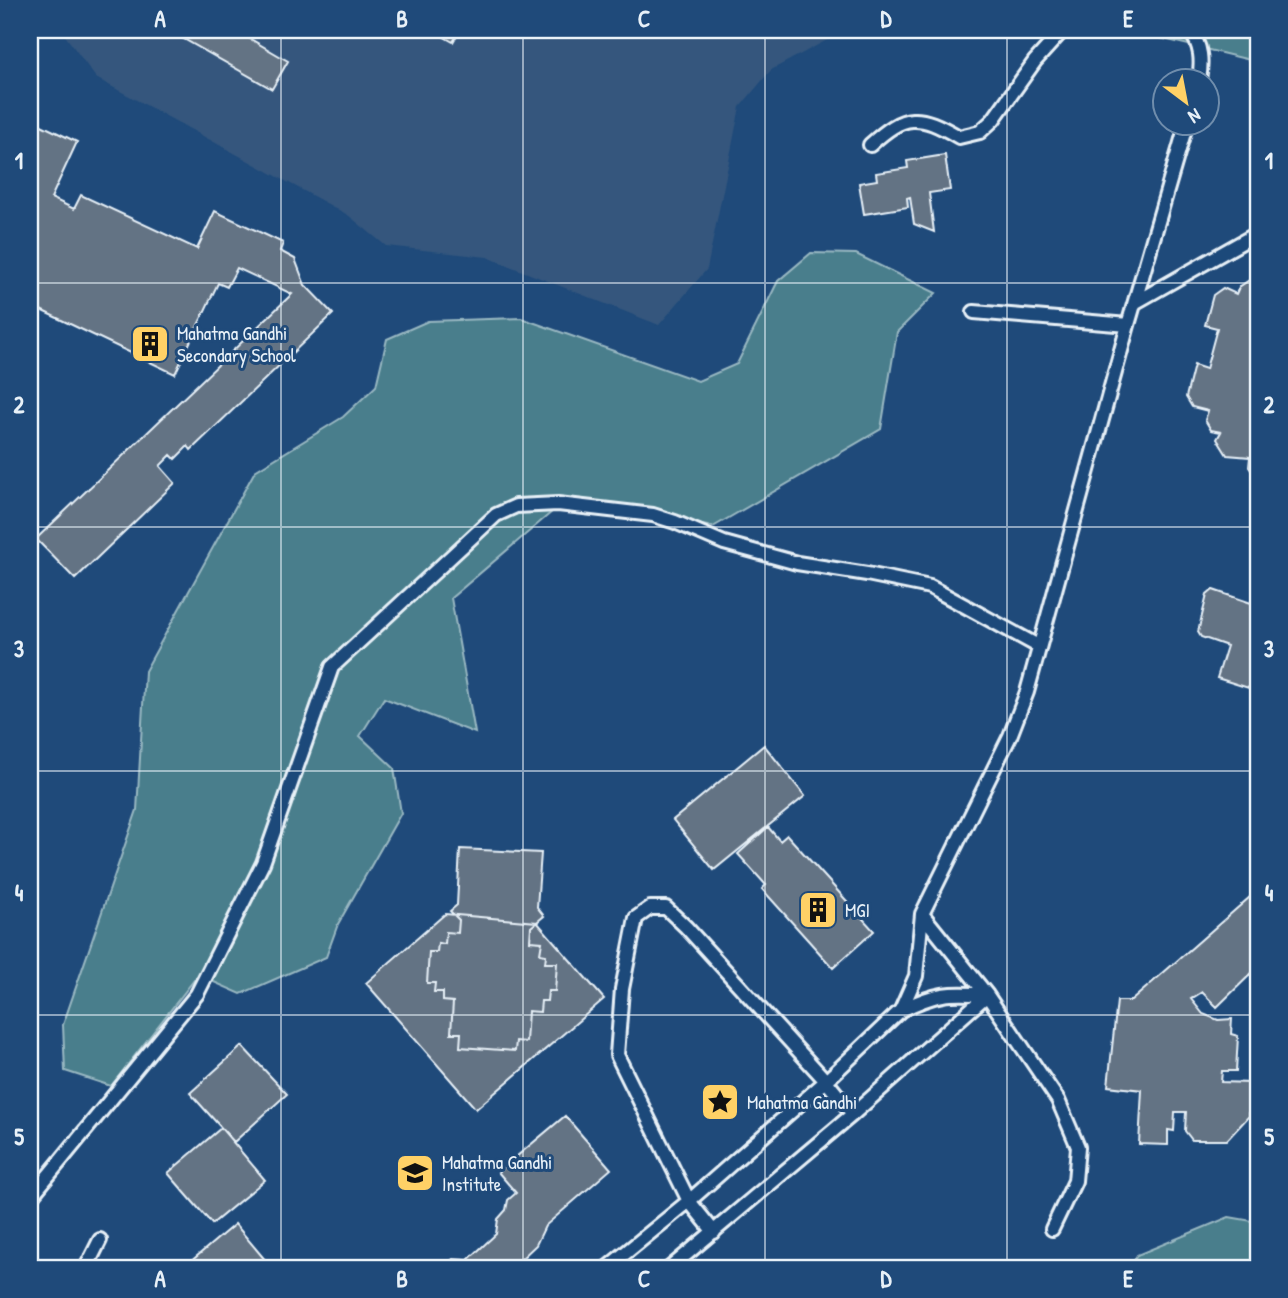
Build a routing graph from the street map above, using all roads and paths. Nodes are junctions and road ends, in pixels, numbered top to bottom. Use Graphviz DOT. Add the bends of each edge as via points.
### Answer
graph roads {
  1 [pos="1063,30"];
  2 [pos="1189,30"];
  3 [pos="1201,66"];
  4 [pos="1183,136"];
  5 [pos="870,145"];
  6 [pos="1258,233"];
  7 [pos="1136,302"];
  8 [pos="974,312"];
  9 [pos="1128,325"];
  10 [pos="1038,646"];
  11 [pos="922,914"];
  12 [pos="987,995"];
  13 [pos="901,1010"];
  14 [pos="826,1081"];
  15 [pos="853,1114"];
  16 [pos="30,1198"];
  17 [pos="689,1201"];
  18 [pos="1052,1229"];
  19 [pos="714,1232"];
  20 [pos="100,1240"];
  21 [pos="86,1268"];
  22 [pos="607,1268"];
  23 [pos="670,1268"];
  1 -- 5 [label="lane" via="979,132 959,137 937,125 908,120 890,126"];
  2 -- 3 [label="lane" via="1199,46"];
  4 -- 7 [label="lane"];
  6 -- 7 [label="lane"];
  7 -- 9 [label="lane"];
  8 -- 9 [label="lane"];
  9 -- 10 [label="lane"];
  10 -- 11 [label="lane" via="1010,736"];
  10 -- 16 [label="lane" via="930,587 797,563 724,543 653,515 558,504 516,506 496,514 331,667 263,863 197,994"];
  11 -- 12 [label="lane"];
  11 -- 13 [label="lane" via="916,976"];
  12 -- 13 [label="lane" via="949,992"];
  12 -- 15 [label="lane"];
  12 -- 18 [label="lane" via="1058,1100 1078,1147 1075,1181"];
  13 -- 14 [label="lane"];
  14 -- 15 [label="lane"];
  14 -- 17 [label="lane"];
  14 -- 17 [label="lane" via="666,908 650,908 636,918 622,989 617,1055"];
  15 -- 19 [label="lane"];
  17 -- 19 [label="lane"];
  17 -- 22 [label="lane"];
  19 -- 23 [label="lane"];
  20 -- 21 [label="lane"];
}
